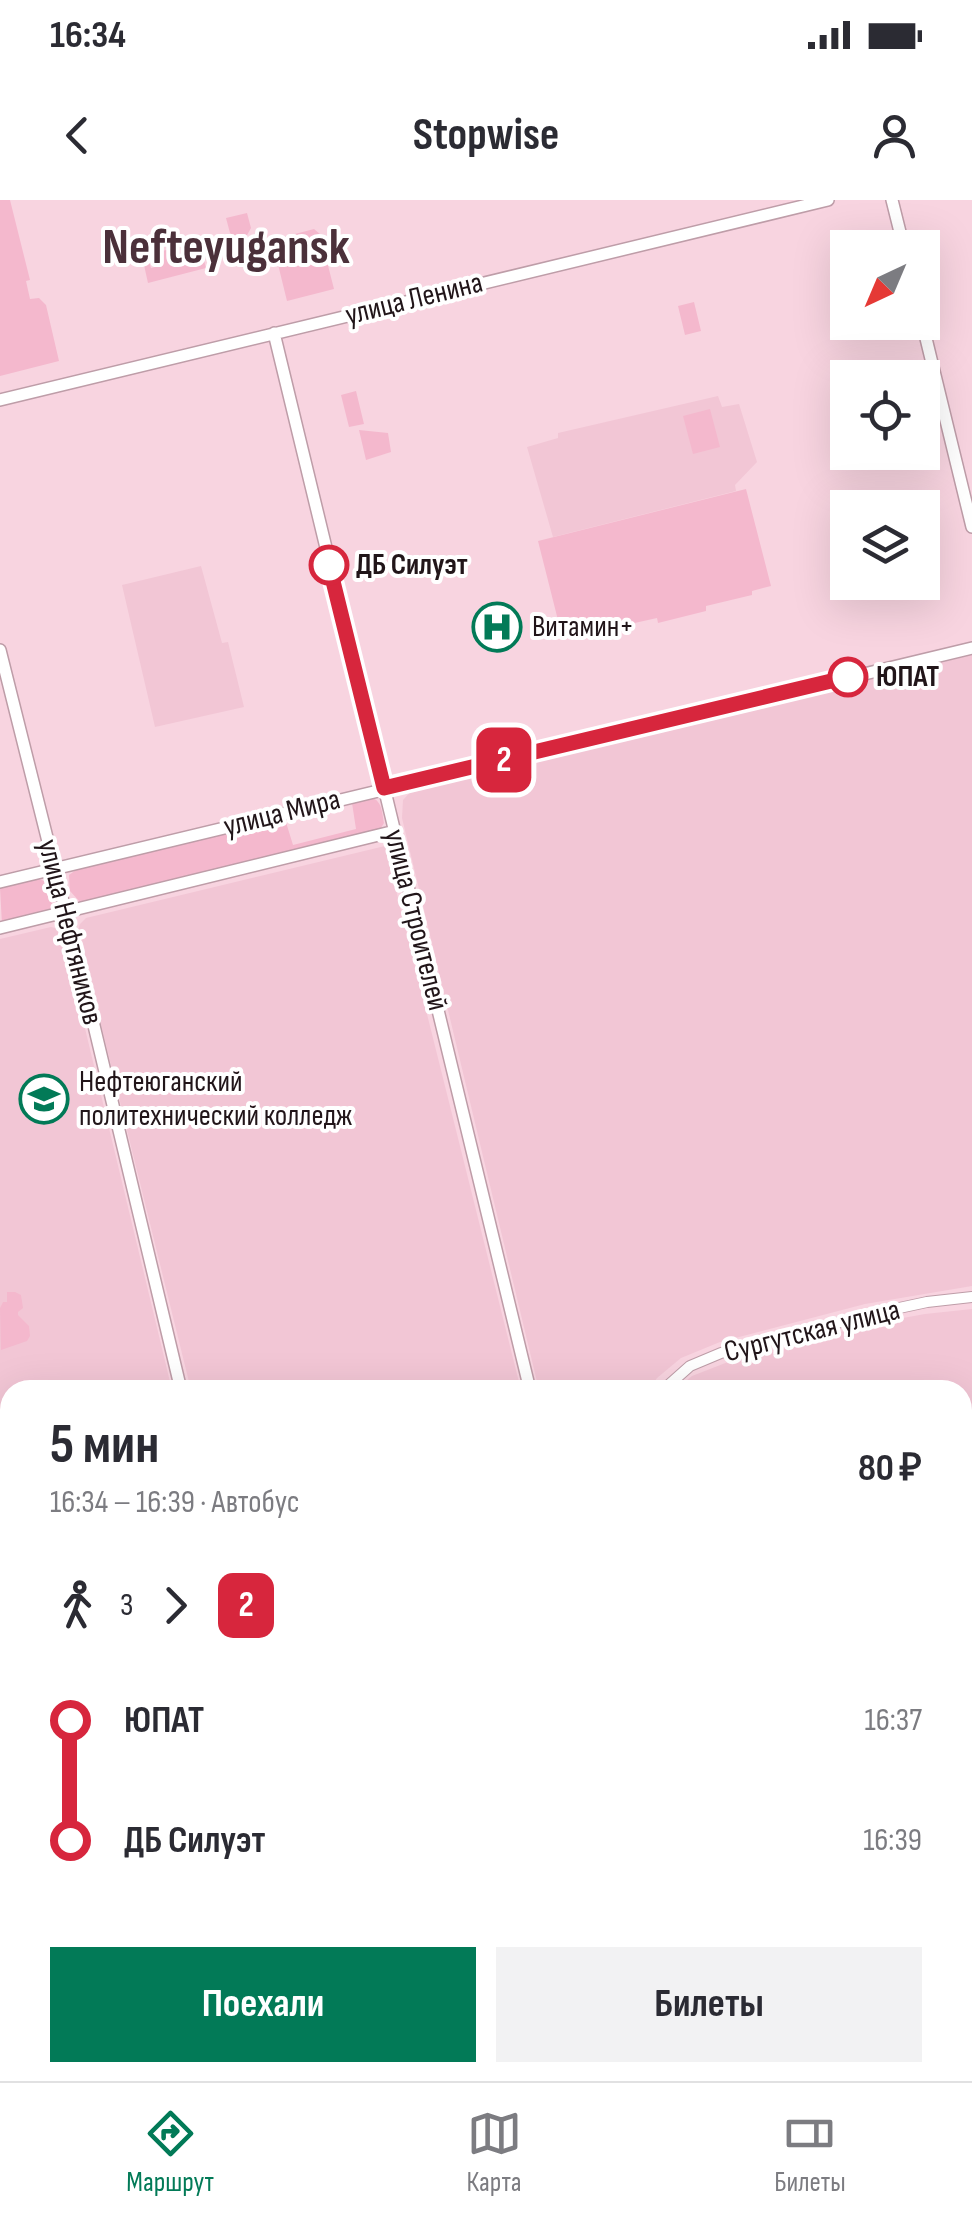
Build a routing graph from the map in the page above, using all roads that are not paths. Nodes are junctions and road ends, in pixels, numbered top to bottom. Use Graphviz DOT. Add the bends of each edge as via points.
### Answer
graph roads {
  1 [pos="828,200"];
  2 [pos="892,200"];
  3 [pos="900,230"];
  4 [pos="274,333"];
  5 [pos="926,340"];
  6 [pos="0,400"];
  7 [pos="972,527"];
  8 [pos="972,648"];
  9 [pos="0,650"];
  10 [pos="384,788"];
  11 [pos="395,831"];
  12 [pos="54,868"];
  13 [pos="0,882"];
  14 [pos="66,913"];
  15 [pos="0,928"];
  16 [pos="972,1297"];
  17 [pos="179,1380"];
  18 [pos="528,1380"];
  19 [pos="674,1380"];
  1 -- 4 [label="main road, улица Ленина"];
  2 -- 3 [label="main road"];
  4 -- 6 [label="main road, улица Ленина"];
  4 -- 10 [label="main road, улица Строителей"];
  5 -- 7 [label="main road"];
  8 -- 10 [label="main road, улица Мира"];
  9 -- 12 [label="main road, улица Нефтяников"];
  10 -- 11 [label="main road, улица Строителей"];
  10 -- 12 [label="main road, улица Мира"];
  11 -- 14 [label="main road, улица Мира"];
  11 -- 18 [label="main road, улица Строителей"];
  12 -- 13 [label="main road, улица Мира"];
  12 -- 14 [label="main road, улица Нефтяников"];
  14 -- 15 [label="main road, улица Мира"];
  14 -- 17 [label="main road, улица Нефтяников"];
  16 -- 19 [label="street, Сургутская улица" via="889,1310 721,1353"];
}
